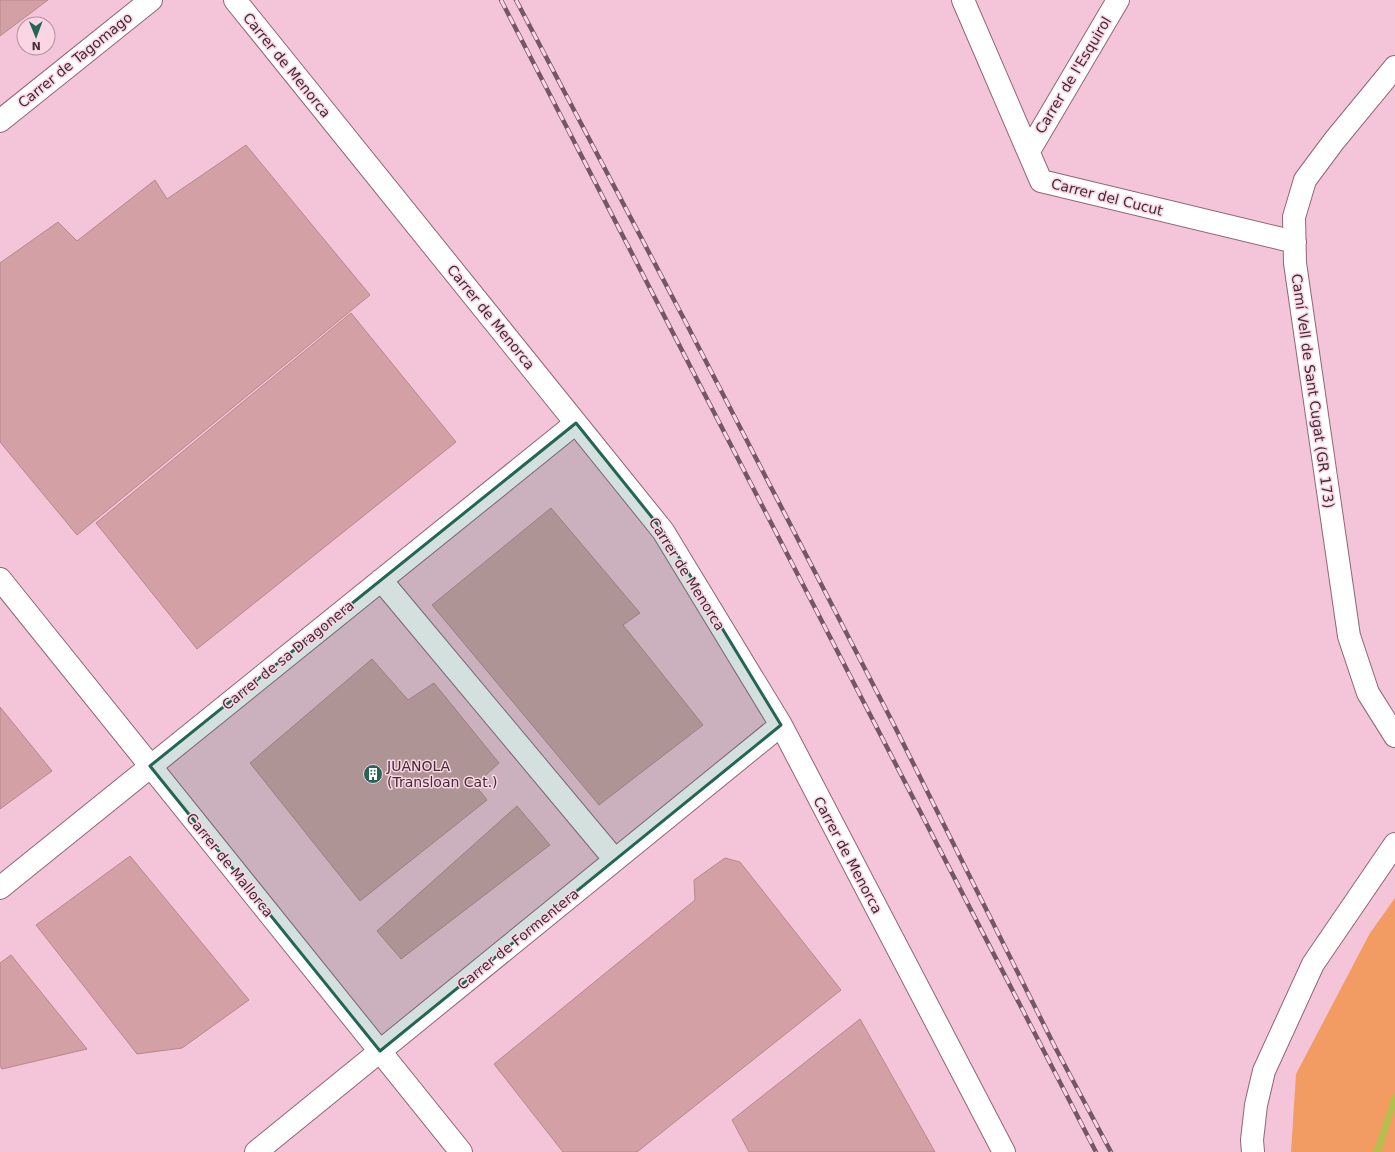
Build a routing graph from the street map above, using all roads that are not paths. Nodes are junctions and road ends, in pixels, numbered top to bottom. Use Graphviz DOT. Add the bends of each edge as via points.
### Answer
graph roads {
  1 [pos="151,0"];
  2 [pos="235,0"];
  3 [pos="963,0"];
  4 [pos="1118,0"];
  5 [pos="1395,67"];
  6 [pos="0,121"];
  7 [pos="1028,151"];
  8 [pos="1295,242"];
  9 [pos="576,423"];
  10 [pos="0,579"];
  11 [pos="381,580"];
  12 [pos="781,725"];
  13 [pos="1395,736"];
  14 [pos="150,766"];
  15 [pos="1395,844"];
  16 [pos="615,860"];
  17 [pos="0,888"];
  18 [pos="380,1051"];
  19 [pos="256,1152"];
  20 [pos="461,1152"];
  21 [pos="1004,1152"];
  22 [pos="1252,1152"];
  1 -- 6 [label="street, Carrer de Tagomago"];
  2 -- 9 [label="street, Carrer de Menorca"];
  3 -- 7 [label="street, Carrer del Cucut"];
  4 -- 7 [label="street, Carrer de l'Esquirol"];
  5 -- 8 [label="street, Camí Vell de Sant Cugat (GR 173)" via="1305,180 1294,217"];
  7 -- 8 [label="street, Carrer del Cucut" via="1041,181"];
  8 -- 13 [label="street, Camí Vell de Sant Cugat (GR 173)" via="1295,263 1349,636 1368,693"];
  9 -- 11 [label="street, Carrer de sa Dragonera"];
  9 -- 12 [label="street, Carrer de Menorca" via="663,531"];
  10 -- 14 [label="street, Carrer de Mallorca"];
  11 -- 14 [label="street, Carrer de sa Dragonera"];
  11 -- 16 [label="street"];
  12 -- 16 [label="street, Carrer de Formentera"];
  12 -- 21 [label="street, Carrer de Menorca"];
  14 -- 17 [label="street, Carrer de sa Dragonera"];
  14 -- 18 [label="street, Carrer de Mallorca"];
  15 -- 22 [label="street" via="1313,964 1264,1071 1256,1106"];
  16 -- 18 [label="street, Carrer de Formentera"];
  18 -- 19 [label="street, Carrer de Formentera"];
  18 -- 20 [label="street, Carrer de Mallorca"];
}
